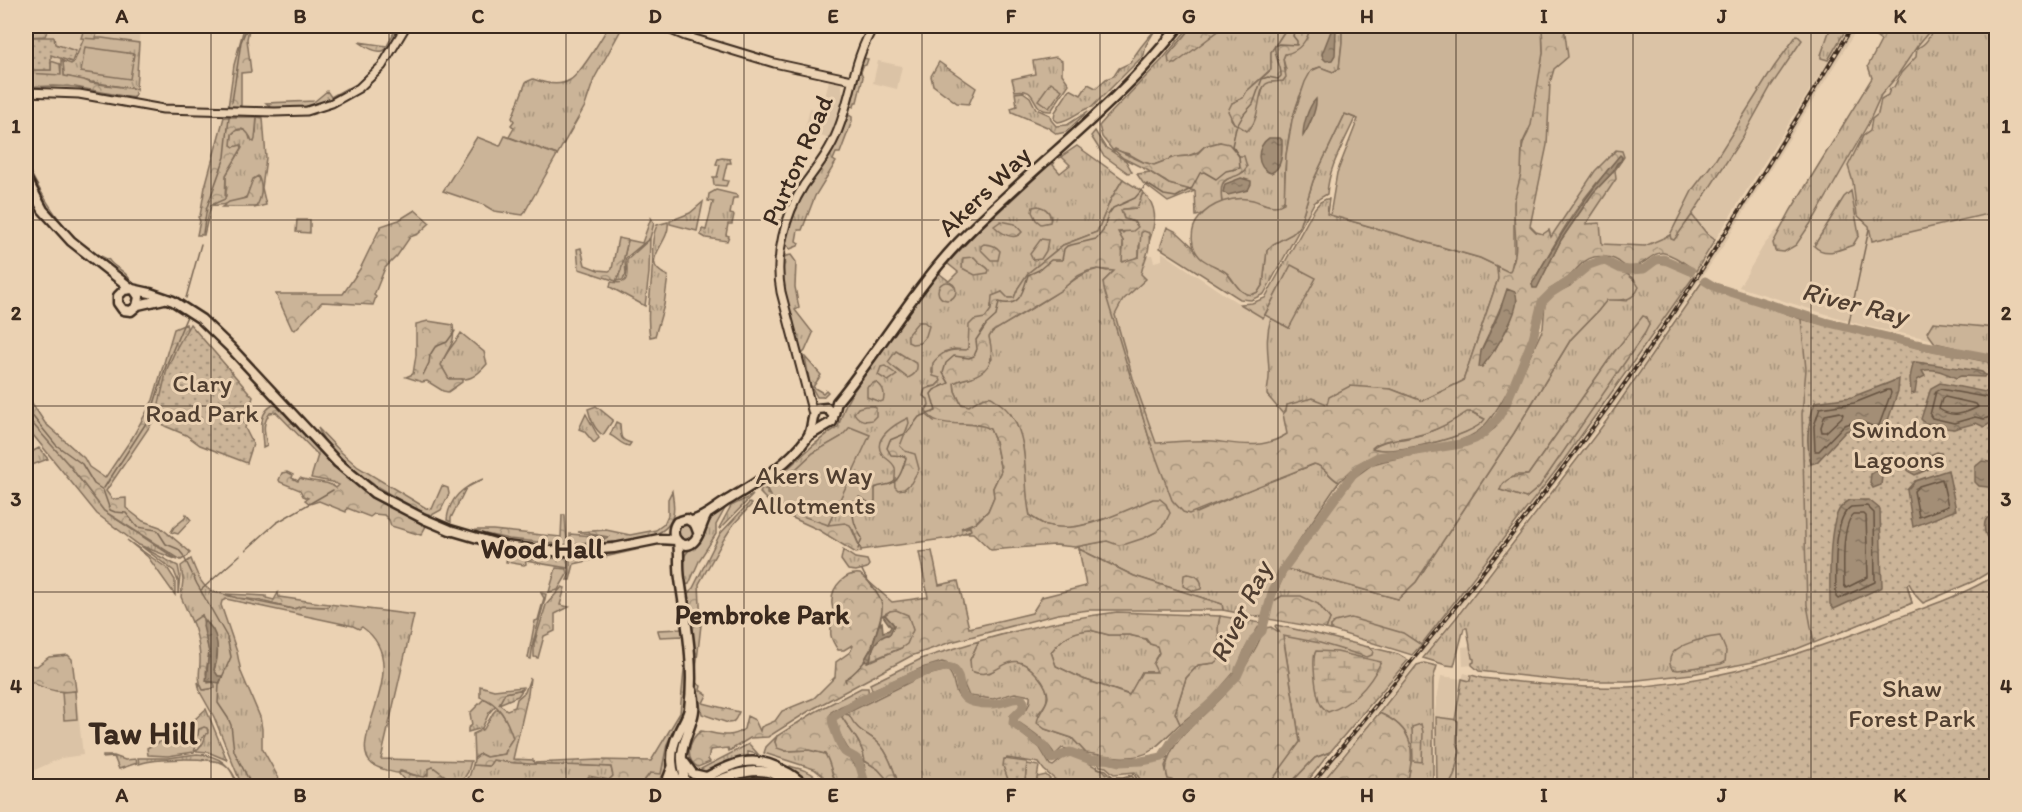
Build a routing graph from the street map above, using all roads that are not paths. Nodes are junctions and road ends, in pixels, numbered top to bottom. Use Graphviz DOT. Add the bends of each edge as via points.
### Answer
graph roads {
  1 [pos="406,26"];
  2 [pos="661,26"];
  3 [pos="874,26"];
  4 [pos="1179,26"];
  5 [pos="852,80"];
  6 [pos="26,92"];
  7 [pos="34,93"];
  8 [pos="26,97"];
  9 [pos="26,178"];
  10 [pos="112,273"];
  11 [pos="133,290"];
  12 [pos="119,294"];
  13 [pos="164,299"];
  14 [pos="138,305"];
  15 [pos="809,397"];
  16 [pos="837,402"];
  17 [pos="824,407"];
  18 [pos="833,415"];
  19 [pos="813,417"];
  20 [pos="824,427"];
  21 [pos="810,435"];
  22 [pos="706,516"];
  23 [pos="692,521"];
  24 [pos="674,528"];
  25 [pos="698,532"];
  26 [pos="659,540"];
  27 [pos="681,542"];
  28 [pos="690,684"];
  29 [pos="682,759"];
  30 [pos="673,765"];
  31 [pos="730,778"];
  32 [pos="707,782"];
  33 [pos="665,786"];
  34 [pos="686,786"];
  35 [pos="720,786"];
  36 [pos="803,786"];
  1 -- 7 [label="street" via="385,62 359,88 307,111 171,109 87,95"];
  2 -- 5 [label="street" via="774,63"];
  3 -- 5 [label="street, Purton Road"];
  4 -- 16 [label="main road, Akers Way" via="1131,80 947,254"];
  5 -- 15 [label="street, Purton Road" via="832,145 793,206 779,258 781,292"];
  6 -- 7 [label="street"];
  7 -- 8 [label="street"];
  9 -- 10 [label="main road" via="53,223"];
  10 -- 11 [label="main road"];
  10 -- 12 [label="main road"];
  11 -- 12 [label="main road" via="125,289"];
  11 -- 13 [label="main road"];
  11 -- 14 [label="main road" via="139,296"];
  12 -- 14 [label="main road" via="118,303 123,310"];
  13 -- 14 [label="main road"];
  13 -- 26 [label="main road" via="188,310 220,336 356,479 424,519 482,540 536,550 596,550"];
  15 -- 17 [label="street"];
  15 -- 19 [label="street, Purton Road"];
  16 -- 17 [label="main road, Akers Way"];
  16 -- 18 [label="main road, Akers Way"];
  17 -- 18 [label="main road"];
  17 -- 19 [label="main road" via="817,409"];
  18 -- 20 [label="main road"];
  19 -- 20 [label="main road"];
  19 -- 21 [label="main road, Purton Road"];
  20 -- 21 [label="main road, Purton Road"];
  21 -- 22 [label="main road, Purton Road" via="777,470"];
  22 -- 23 [label="main road, Purton Road"];
  22 -- 25 [label="main road"];
  23 -- 24 [label="main road" via="680,520"];
  23 -- 25 [label="main road"];
  24 -- 26 [label="main road"];
  24 -- 27 [label="main road" via="674,535"];
  25 -- 27 [label="main road" via="695,540"];
  26 -- 27 [label="main road"];
  27 -- 28 [label="main road" via="680,578 689,632"];
  28 -- 29 [label="main road" via="695,713"];
  28 -- 30 [label="main road" via="688,710 674,743"];
  29 -- 32 [label="main road" via="693,774"];
  29 -- 34 [label="main road"];
  30 -- 33 [label="main road"];
  30 -- 34 [label="main road" via="677,780"];
  31 -- 32 [label="main road"];
  31 -- 35 [label="main road"];
  31 -- 36 [label="main road" via="743,772 763,771"];
  32 -- 34 [label="main road"];
  32 -- 36 [label="main road" via="741,762 760,761 782,769"];
}
